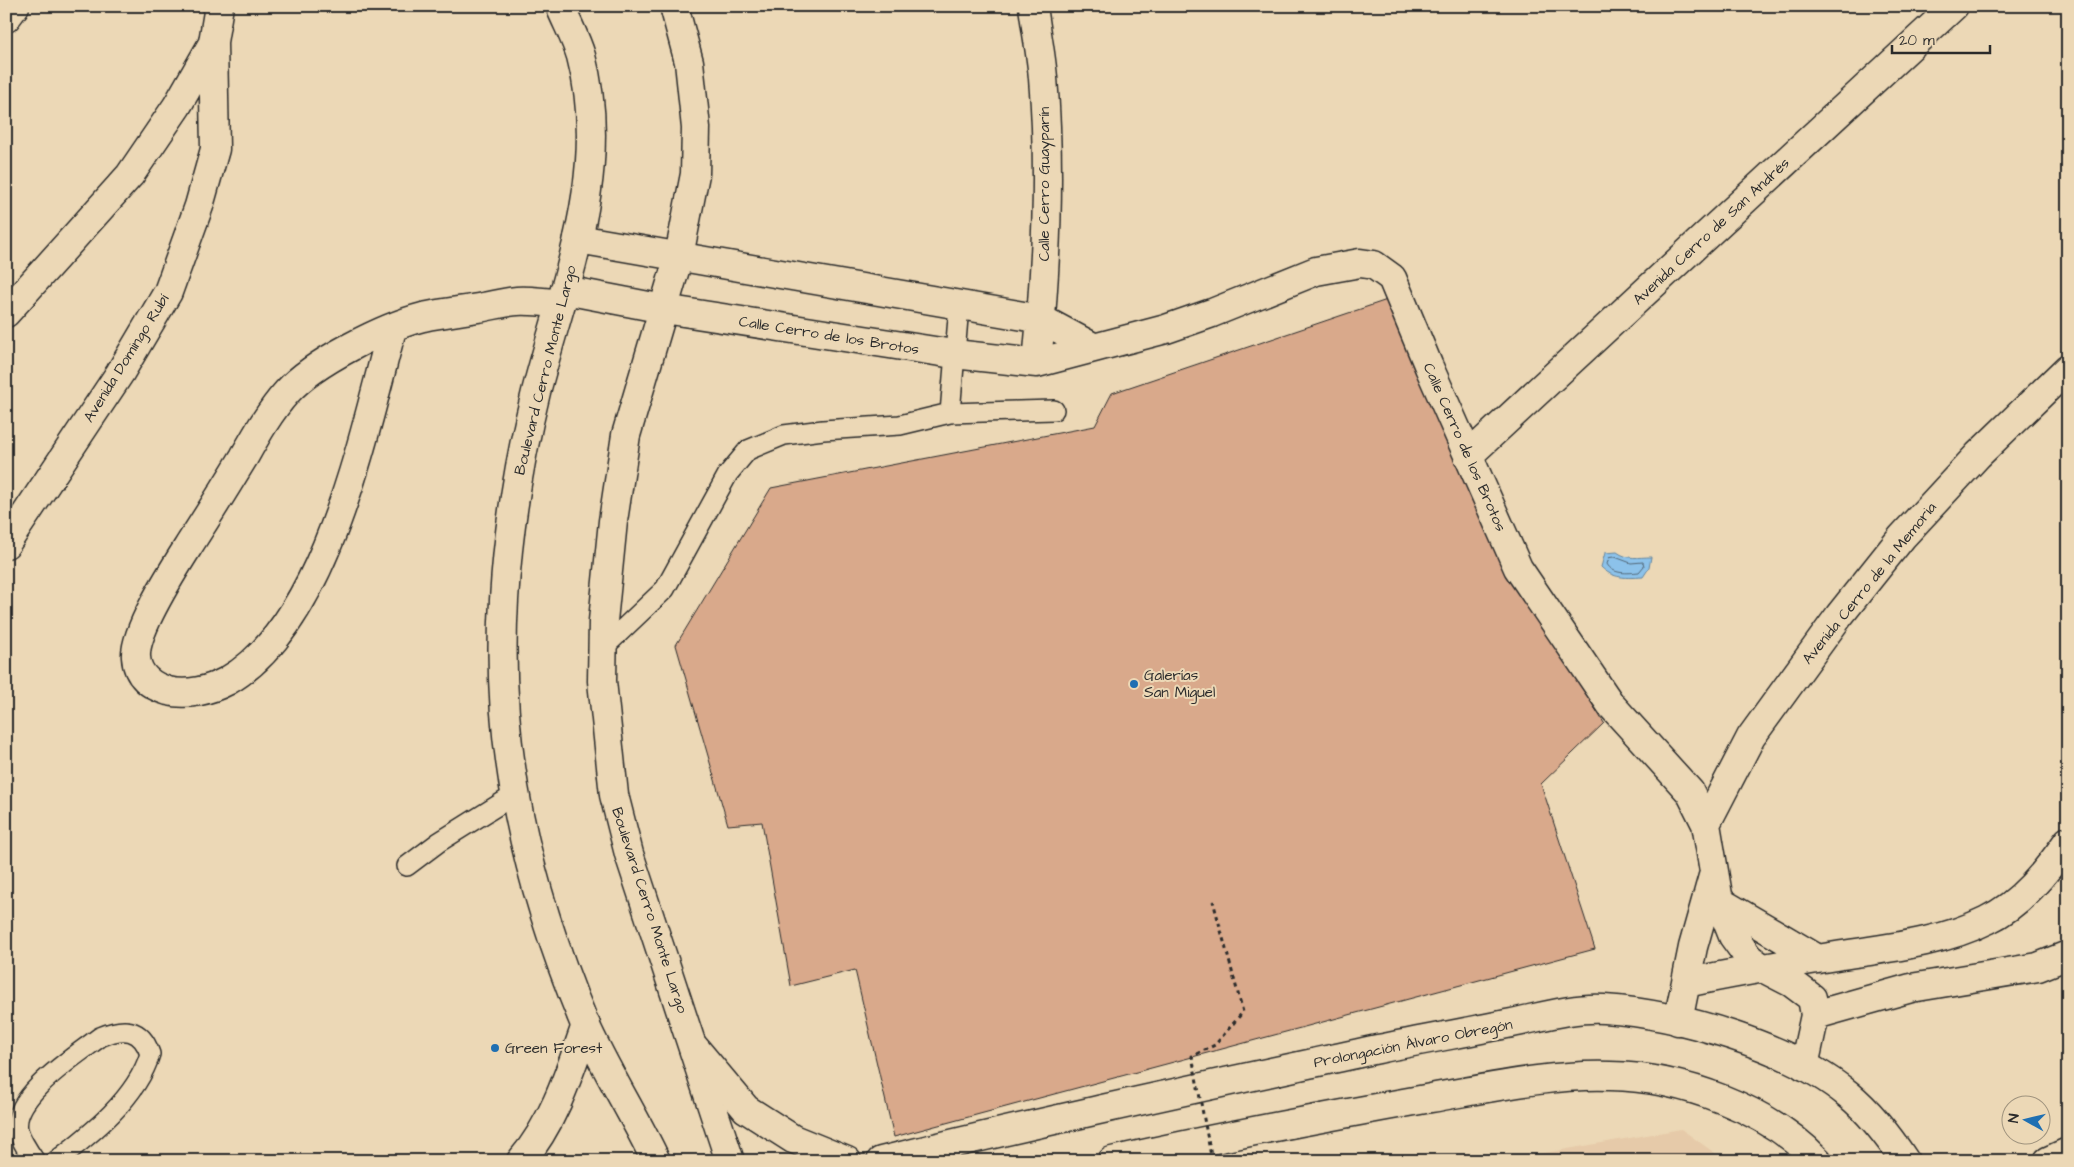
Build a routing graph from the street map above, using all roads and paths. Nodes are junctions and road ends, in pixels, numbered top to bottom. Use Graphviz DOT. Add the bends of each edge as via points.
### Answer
graph roads {
  1 [pos="15,6"];
  2 [pos="219,6"];
  3 [pos="560,6"];
  4 [pos="674,6"];
  5 [pos="1032,6"];
  6 [pos="1954,6"];
  7 [pos="6,18"];
  8 [pos="214,42"];
  9 [pos="578,239"];
  10 [pos="680,256"];
  11 [pos="563,297"];
  12 [pos="959,306"];
  13 [pos="664,309"];
  14 [pos="6,313"];
  15 [pos="1041,319"];
  16 [pos="392,330"];
  17 [pos="1093,347"];
  18 [pos="954,354"];
  19 [pos="1037,363"];
  20 [pos="2068,368"];
  21 [pos="1054,410"];
  22 [pos="950,414"];
  23 [pos="1468,456"];
  24 [pos="6,544"];
  25 [pos="602,649"];
  26 [pos="514,795"];
  27 [pos="1706,824"];
  28 [pos="2068,841"];
  29 [pos="407,866"];
  30 [pos="1714,875"];
  31 [pos="1214,901"];
  32 [pos="1719,901"];
  33 [pos="2068,955"];
  34 [pos="1818,959"];
  35 [pos="1761,967"];
  36 [pos="1686,983"];
  37 [pos="1815,1015"];
  38 [pos="1678,1021"];
  39 [pos="586,1025"];
  40 [pos="694,1047"];
  41 [pos="1804,1066"];
  42 [pos="2068,1152"];
  43 [pos="34,1161"];
  44 [pos="56,1161"];
  45 [pos="521,1161"];
  46 [pos="656,1161"];
  47 [pos="730,1161"];
  48 [pos="847,1161"];
  49 [pos="882,1161"];
  50 [pos="1112,1161"];
  51 [pos="1212,1161"];
  52 [pos="1818,1161"];
  53 [pos="1905,1161"];
  54 [pos="2048,1161"];
  1 -- 7 [label="street"];
  2 -- 8 [label="street, Avenida Domingo Rubí"];
  3 -- 9 [label="street, Boulevard Cerro Monte Largo" via="580,56 591,127 591,161"];
  4 -- 10 [label="street, Boulevard Cerro Monte Largo" via="689,62 696,128 695,174"];
  5 -- 15 [label="street, Calle Cerro Guayparín" via="1043,77 1047,157"];
  6 -- 23 [label="street, Avenida Cerro de San Andrés"];
  8 -- 14 [label="street" via="177,106 130,175"];
  8 -- 24 [label="street, Avenida Domingo Rubí" via="215,149 199,206 168,292 125,364"];
  9 -- 10 [label="street"];
  9 -- 11 [label="street, Boulevard Cerro Monte Largo"];
  10 -- 12 [label="street"];
  10 -- 13 [label="street, Boulevard Cerro Monte Largo"];
  11 -- 13 [label="street, Calle Cerro de los Brotos"];
  11 -- 16 [label="street, Calle Cerro de los Brotos" via="422,317"];
  11 -- 26 [label="street, Boulevard Cerro Monte Largo" via="518,472 509,537 504,664 507,742"];
  12 -- 15 [label="street"];
  12 -- 18 [label="lane"];
  13 -- 18 [label="street, Calle Cerro de los Brotos"];
  13 -- 25 [label="street, Boulevard Cerro Monte Largo" via="626,435 613,521"];
  15 -- 17 [label="street"];
  15 -- 19 [label="street, Calle Cerro Guayparín"];
  16 -- 16 [label="street, Calle Cerro de los Brotos" via="320,364 297,382 269,415 143,628 135,656 138,669 147,682 172,692 215,688 239,674 268,647 291,615 319,563 349,485"];
  17 -- 19 [label="street, Calle Cerro de los Brotos"];
  17 -- 23 [label="street, Calle Cerro de los Brotos" via="1203,317 1316,271 1360,263 1374,265 1392,278"];
  18 -- 19 [label="street, Calle Cerro de los Brotos"];
  18 -- 22 [label="lane"];
  20 -- 27 [label="street, Avenida Cerro de la Memoria" via="1978,455 1902,537 1839,616 1751,737"];
  21 -- 22 [label="lane"];
  22 -- 25 [label="lane" via="900,425 784,435 748,450 728,474 665,589"];
  23 -- 27 [label="street, Calle Cerro de los Brotos" via="1518,568 1611,705 1690,792"];
  25 -- 40 [label="street, Boulevard Cerro Monte Largo" via="606,732 614,795 629,854"];
  26 -- 29 [label="lane"];
  26 -- 39 [label="street, Boulevard Cerro Monte Largo" via="539,901"];
  27 -- 30 [label="street, Calle Cerro de los Brotos"];
  28 -- 34 [label="street" via="2018,899 1988,920 1945,937"];
  30 -- 32 [label="street, Calle Cerro de los Brotos"];
  30 -- 36 [label="street, Calle Cerro de los Brotos"];
  31 -- 51 [label="path, bridge" via="1243,1012 1215,1045 1192,1056"];
  32 -- 34 [label="street"];
  32 -- 35 [label="street, Calle Cerro de los Brotos" via="1740,948"];
  33 -- 37 [label="street" via="2038,968 1911,988"];
  34 -- 35 [label="street"];
  35 -- 36 [label="street"];
  35 -- 37 [label="street, Calle Cerro de los Brotos" via="1804,990 1812,998"];
  36 -- 38 [label="street, Calle Cerro de los Brotos"];
  37 -- 41 [label="street"];
  38 -- 41 [label="street, Prolongación Álvaro Obregón" via="1760,1046"];
  38 -- 49 [label="street, Prolongación Álvaro Obregón" via="1600,1009 1552,1014 1051,1120"];
  39 -- 45 [label="street" via="552,1112"];
  39 -- 46 [label="street, Boulevard Cerro Monte Largo"];
  40 -- 47 [label="street, Boulevard Cerro Monte Largo"];
  40 -- 48 [label="street" via="746,1109 793,1139"];
  41 -- 53 [label="street, Prolongación Álvaro Obregón" via="1848,1094 1887,1133"];
  42 -- 54 [label="street"];
  43 -- 44 [label="lane" via="18,1128 25,1102 38,1087 100,1037 112,1032 133,1032 142,1038 150,1054 136,1083 82,1141"];
  50 -- 52 [label="street" via="1233,1134 1524,1082 1611,1076 1701,1091 1773,1124 1794,1137"];
}
